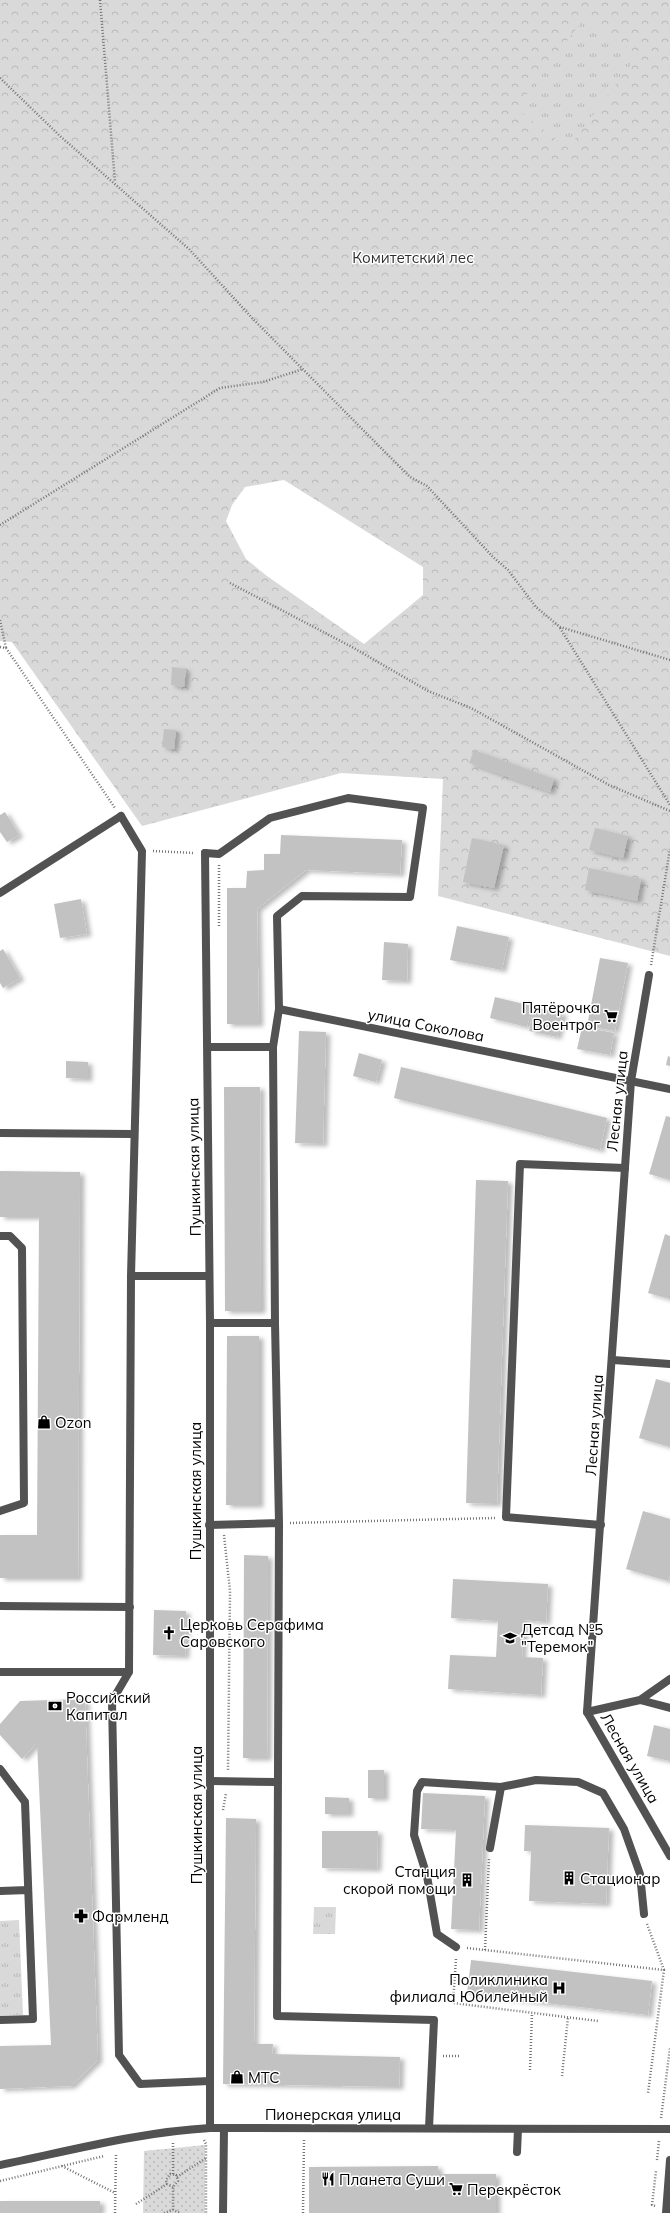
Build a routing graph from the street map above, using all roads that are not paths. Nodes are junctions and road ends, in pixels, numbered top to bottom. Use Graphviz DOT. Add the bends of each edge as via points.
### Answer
graph roads {
  1 [pos="0,893"];
  2 [pos="649,975"];
  3 [pos="279,1009"];
  4 [pos="207,1047"];
  5 [pos="273,1047"];
  6 [pos="631,1081"];
  7 [pos="670,1089"];
  8 [pos="0,1133"];
  9 [pos="133,1134"];
  10 [pos="624,1168"];
  11 [pos="0,1236"];
  12 [pos="131,1276"];
  13 [pos="209,1276"];
  14 [pos="210,1323"];
  15 [pos="275,1323"];
  16 [pos="613,1360"];
  17 [pos="670,1364"];
  18 [pos="0,1511"];
  19 [pos="279,1523"];
  20 [pos="209,1524"];
  21 [pos="600,1525"];
  22 [pos="0,1606"];
  23 [pos="130,1607"];
  24 [pos="0,1672"];
  25 [pos="129,1672"];
  26 [pos="670,1679"];
  27 [pos="640,1700"];
  28 [pos="670,1708"];
  29 [pos="587,1712"];
  30 [pos="0,1769"];
  31 [pos="211,1781"];
  32 [pos="277,1782"];
  33 [pos="501,1787"];
  34 [pos="490,1848"];
  35 [pos="670,1856"];
  36 [pos="28,1890"];
  37 [pos="0,1891"];
  38 [pos="644,1914"];
  39 [pos="456,1947"];
  40 [pos="0,2020"];
  41 [pos="210,2081"];
  42 [pos="210,2128"];
  43 [pos="224,2128"];
  44 [pos="429,2128"];
  45 [pos="518,2129"];
  46 [pos="670,2129"];
  47 [pos="517,2152"];
  48 [pos="670,2160"];
  49 [pos="0,2165"];
  50 [pos="666,2210"];
  51 [pos="222,2213"];
  1 -- 9 [label="street" via="121,816 142,850"];
  2 -- 6 [label="street, Лесная улица"];
  3 -- 4 [label="street, Пушкинская улица" via="277,916 302,896 410,897 423,808 348,798 270,818 219,854 205,853"];
  3 -- 5 [label="street"];
  3 -- 6 [label="street, улица Соколова"];
  4 -- 5 [label="street"];
  4 -- 13 [label="street, Пушкинская улица"];
  5 -- 15 [label="street"];
  6 -- 7 [label="street, улица Соколова"];
  6 -- 10 [label="street, Лесная улица"];
  8 -- 9 [label="street"];
  9 -- 12 [label="street"];
  10 -- 16 [label="street, Лесная улица"];
  10 -- 21 [label="street" via="520,1164 506,1518"];
  11 -- 18 [label="street" via="10,1236 22,1248 24,1503"];
  12 -- 13 [label="street"];
  12 -- 23 [label="street"];
  13 -- 14 [label="street, Пушкинская улица"];
  14 -- 15 [label="street"];
  14 -- 20 [label="street, Пушкинская улица"];
  15 -- 19 [label="street"];
  16 -- 17 [label="street"];
  16 -- 21 [label="street, Лесная улица"];
  19 -- 20 [label="street"];
  19 -- 32 [label="street"];
  20 -- 31 [label="street, Пушкинская улица"];
  21 -- 29 [label="street, Лесная улица"];
  22 -- 23 [label="street"];
  23 -- 25 [label="street"];
  24 -- 25 [label="street"];
  25 -- 41 [label="street" via="112,1701 119,2055 140,2084"];
  26 -- 27 [label="street"];
  27 -- 28 [label="street"];
  27 -- 29 [label="street"];
  29 -- 35 [label="street, Лесная улица"];
  30 -- 36 [label="street" via="25,1802"];
  31 -- 32 [label="street"];
  31 -- 41 [label="street, Пушкинская улица"];
  32 -- 44 [label="street" via="277,2016 434,2020"];
  33 -- 34 [label="street"];
  33 -- 38 [label="street" via="536,1780 578,1782 603,1793 624,1829 640,1874"];
  33 -- 39 [label="street" via="422,1782 417,1791 414,1835 427,1876 437,1934"];
  36 -- 37 [label="street"];
  36 -- 40 [label="street" via="33,2019"];
  41 -- 42 [label="street, Пушкинская улица"];
  42 -- 43 [label="street, Пионерская улица"];
  42 -- 49 [label="street, Пионерская улица" via="176,2130"];
  43 -- 44 [label="street, Пионерская улица"];
  43 -- 51 [label="street"];
  44 -- 45 [label="street, Пионерская улица"];
  45 -- 46 [label="street, Пионерская улица"];
  45 -- 47 [label="street"];
  48 -- 50 [label="street"];
}
